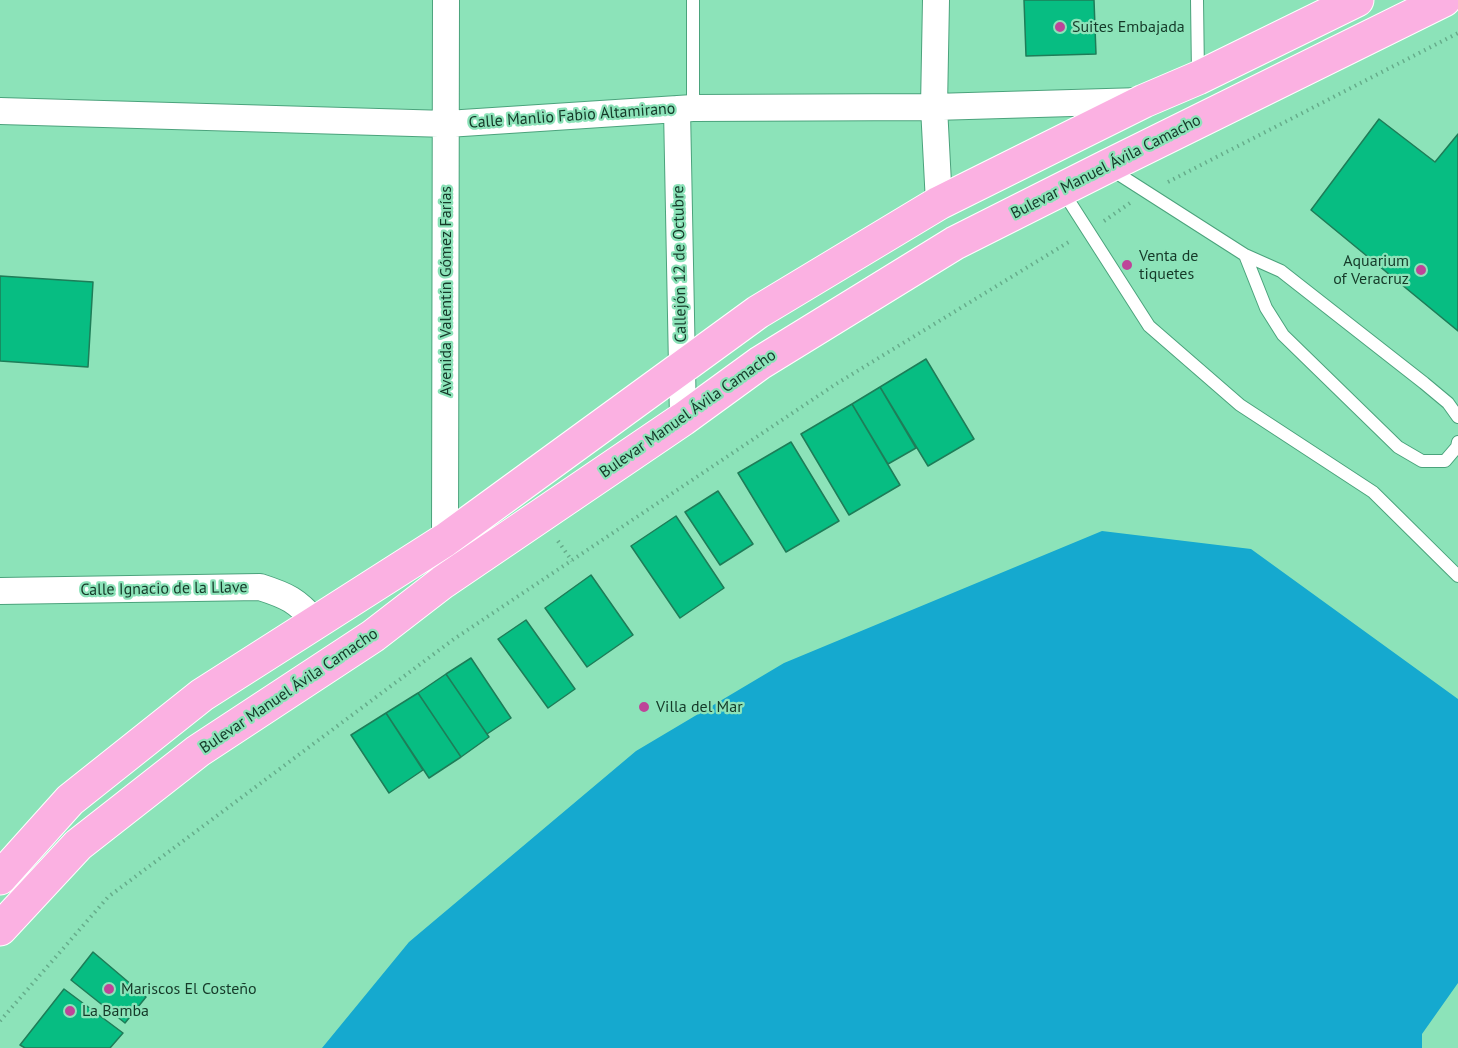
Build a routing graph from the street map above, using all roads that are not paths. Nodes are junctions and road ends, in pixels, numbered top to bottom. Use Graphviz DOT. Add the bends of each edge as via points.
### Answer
graph roads {
  1 [pos="446,0"];
  2 [pos="693,0"];
  3 [pos="936,0"];
  4 [pos="1197,0"];
  5 [pos="1358,0"];
  6 [pos="1444,0"];
  7 [pos="1198,78"];
  8 [pos="1144,101"];
  9 [pos="934,107"];
  10 [pos="685,109"];
  11 [pos="0,111"];
  12 [pos="447,123"];
  13 [pos="1106,167"];
  14 [pos="1061,189"];
  15 [pos="939,203"];
  16 [pos="1245,255"];
  17 [pos="681,369"];
  18 [pos="1458,417"];
  19 [pos="683,418"];
  20 [pos="1458,442"];
  21 [pos="445,540"];
  22 [pos="1458,576"];
  23 [pos="443,582"];
  24 [pos="0,591"];
  25 [pos="315,622"];
  26 [pos="0,878"];
  27 [pos="0,929"];
  1 -- 12 [label="street, Avenida Valentín Gómez Farías"];
  2 -- 10 [label="lane, Callejón 12 de Octubre"];
  3 -- 9 [label="street"];
  4 -- 7 [label="lane"];
  5 -- 7 [label="main road"];
  6 -- 13 [label="main road, Bulevar Manuel Ávila Camacho"];
  7 -- 8 [label="main road"];
  8 -- 9 [label="street, Calle Manlio Fabio Altamirano"];
  8 -- 15 [label="main road"];
  9 -- 10 [label="street, Calle Manlio Fabio Altamirano"];
  9 -- 15 [label="street"];
  10 -- 12 [label="street, Calle Manlio Fabio Altamirano"];
  10 -- 17 [label="street, Callejón 12 de Octubre"];
  11 -- 12 [label="street, Calle Manlio Fabio Altamirano"];
  12 -- 21 [label="street, Avenida Valentín Gómez Farías"];
  13 -- 14 [label="main road, Bulevar Manuel Ávila Camacho"];
  13 -- 16 [label="lane"];
  14 -- 19 [label="main road, Bulevar Manuel Ávila Camacho" via="955,243 760,363"];
  14 -- 22 [label="lane" via="1149,326 1240,405 1373,492"];
  15 -- 17 [label="main road" via="758,312"];
  16 -- 18 [label="lane" via="1281,272 1424,383"];
  16 -- 20 [label="lane" via="1266,308 1283,336 1398,447 1422,461 1445,461"];
  17 -- 19 [label="street, Callejón 12 de Octubre"];
  17 -- 21 [label="main road"];
  19 -- 23 [label="main road, Bulevar Manuel Ávila Camacho"];
  21 -- 23 [label="street, Avenida Valentín Gómez Farías"];
  21 -- 25 [label="main road"];
  23 -- 27 [label="main road, Bulevar Manuel Ávila Camacho" via="373,636 198,751 78,845"];
  24 -- 25 [label="street, Calle Ignacio de la Llave" via="260,588 300,604"];
  25 -- 26 [label="main road" via="202,695 70,800"];
}
